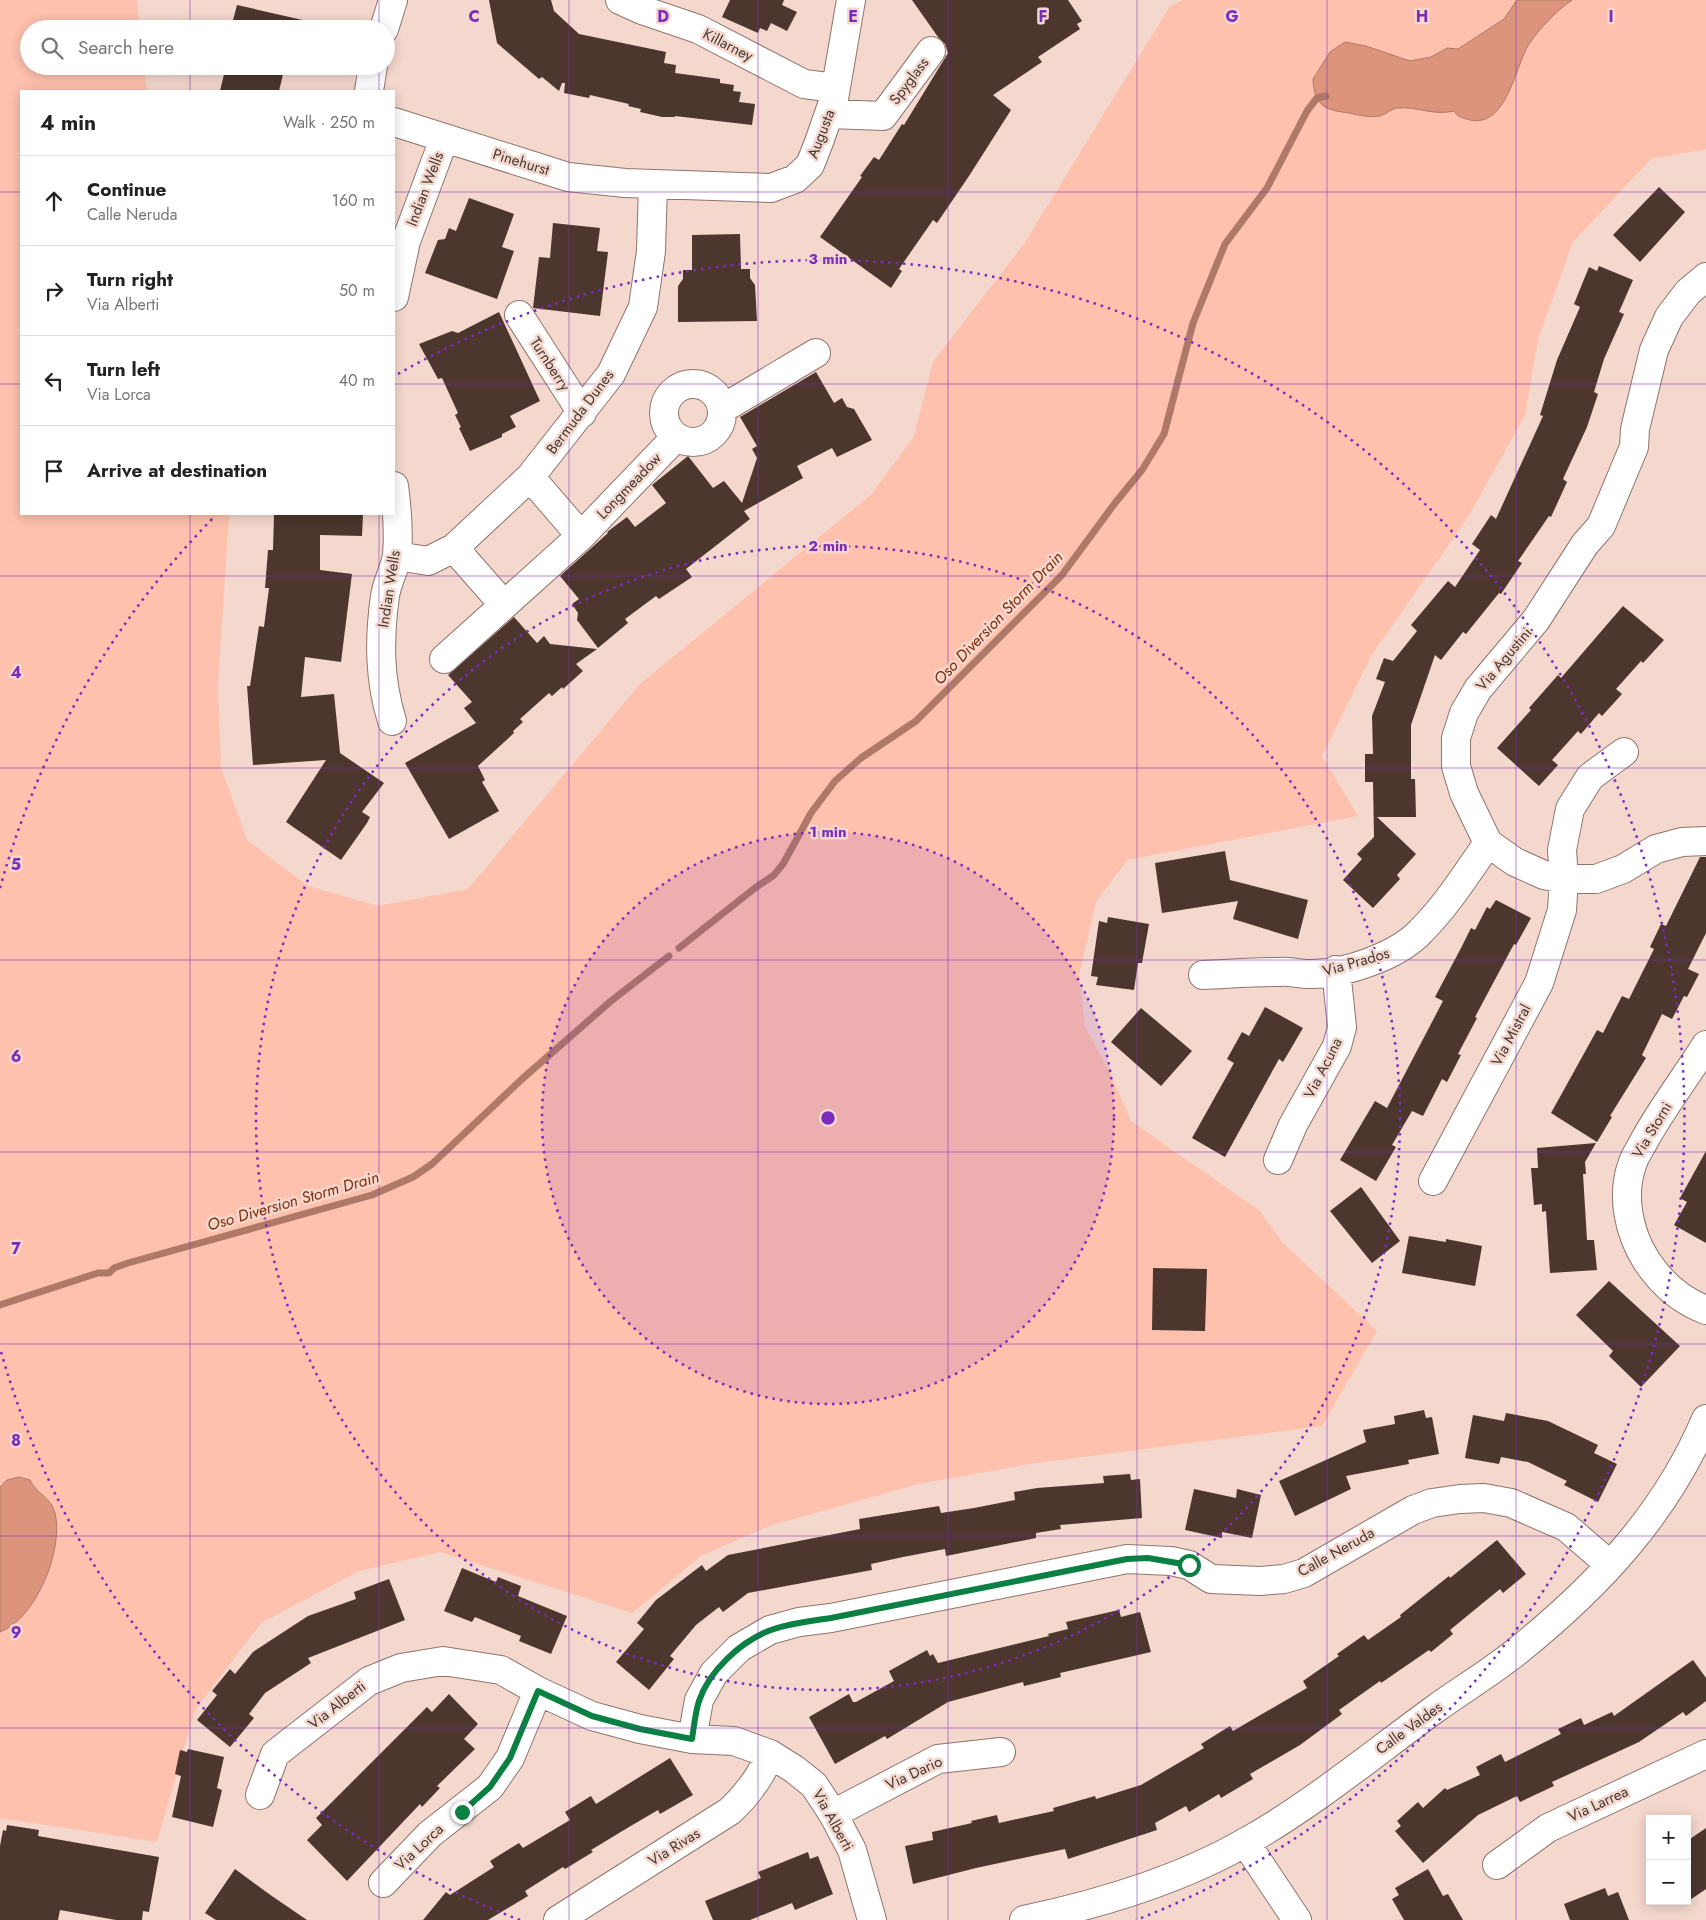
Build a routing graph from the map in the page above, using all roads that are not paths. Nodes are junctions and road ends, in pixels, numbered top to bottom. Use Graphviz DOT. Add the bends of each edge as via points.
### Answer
graph roads {
  1 [pos="393,0"];
  2 [pos="620,0"];
  3 [pos="851,0"];
  4 [pos="387,20"];
  5 [pos="931,51"];
  6 [pos="372,75"];
  7 [pos="835,88"];
  8 [pos="370,90"];
  9 [pos="830,114"];
  10 [pos="395,122"];
  11 [pos="444,139"];
  12 [pos="653,184"];
  13 [pos="400,238"];
  14 [pos="1706,277"];
  15 [pos="395,287"];
  16 [pos="519,316"];
  17 [pos="816,353"];
  18 [pos="722,409"];
  19 [pos="582,414"];
  20 [pos="676,436"];
  21 [pos="530,477"];
  22 [pos="395,494"];
  23 [pos="581,536"];
  24 [pos="454,548"];
  25 [pos="396,556"];
  26 [pos="504,605"];
  27 [pos="444,659"];
  28 [pos="392,721"];
  29 [pos="1624,752"];
  30 [pos="1706,841"];
  31 [pos="1488,843"];
  32 [pos="1564,879"];
  33 [pos="1336,970"];
  34 [pos="1203,975"];
  35 [pos="1706,1045"];
  36 [pos="1278,1160"];
  37 [pos="1433,1181"];
  38 [pos="1706,1310"];
  39 [pos="1706,1419"];
  40 [pos="1610,1565"];
  41 [pos="538,1691"];
  42 [pos="692,1739"];
  43 [pos="1001,1752"];
  44 [pos="770,1754"];
  45 [pos="1706,1754"];
  46 [pos="260,1795"];
  47 [pos="833,1814"];
  48 [pos="1245,1842"];
  49 [pos="1497,1866"];
  50 [pos="382,1882"];
  51 [pos="558,1920"];
  52 [pos="872,1920"];
  53 [pos="1024,1920"];
  54 [pos="1297,1920"];
  1 -- 4 [label="street"];
  2 -- 7 [label="street, Killarney" via="698,29 804,84"];
  3 -- 7 [label="street, Augusta"];
  5 -- 9 [label="street, Spyglass" via="883,116"];
  6 -- 8 [label="street"];
  7 -- 9 [label="street, Augusta"];
  9 -- 12 [label="street, Augusta" via="810,165 795,179 771,188"];
  10 -- 11 [label="street, Pinehurst"];
  11 -- 12 [label="street, Pinehurst" via="568,177"];
  11 -- 13 [label="street, Indian Wells"];
  12 -- 19 [label="street, Bermuda Dunes" via="651,251 642,307 611,374"];
  13 -- 15 [label="street, Indian Wells"];
  14 -- 31 [label="street, Via Agustini" via="1683,298 1654,350 1634,429 1634,447 1601,526 1585,544 1536,620 1478,689 1464,714 1456,738 1456,766 1464,793"];
  16 -- 19 [label="street, Turnberry"];
  17 -- 18 [label="street"];
  18 -- 20 [label="street" via="716,431 707,439 684,441"];
  18 -- 20 [label="street" via="711,390 689,384 680,388 664,409 668,427"];
  19 -- 21 [label="street, Bermuda Dunes"];
  20 -- 23 [label="street, Longmeadow"];
  21 -- 23 [label="street"];
  21 -- 24 [label="street, Bermuda Dunes"];
  22 -- 25 [label="street, Indian Wells"];
  23 -- 26 [label="street, Longmeadow"];
  24 -- 25 [label="street, Bermuda Dunes" via="428,561"];
  24 -- 26 [label="street"];
  25 -- 28 [label="street, Indian Wells" via="386,594 380,665"];
  26 -- 27 [label="street, Longmeadow"];
  29 -- 32 [label="street, Via Mistral" via="1590,777 1570,809 1562,850"];
  30 -- 32 [label="street" via="1682,842 1656,849 1622,869 1596,879"];
  31 -- 32 [label="street" via="1529,868"];
  31 -- 33 [label="street, Via Prados" via="1439,912 1415,937 1385,957"];
  32 -- 37 [label="street, Via Mistral" via="1562,910 1538,983"];
  33 -- 34 [label="street, Via Prados" via="1311,974 1281,971"];
  33 -- 36 [label="street, Via Acuna" via="1342,1027 1337,1046 1293,1125"];
  35 -- 38 [label="street, Via Storni" via="1652,1127 1632,1165 1628,1191 1628,1218 1637,1245 1654,1273 1691,1305"];
  39 -- 40 [label="street, Calle Valdes" via="1674,1485 1642,1530"];
  40 -- 42 [label="street, Calle Neruda" via="1566,1527 1511,1503 1484,1498 1432,1503 1413,1510 1304,1573 1284,1579 1211,1579 1189,1565 1148,1558 1076,1568 770,1630 739,1648 714,1673 699,1700"];
  40 -- 48 [label="street, Calle Valdes" via="1520,1650 1308,1802"];
  41 -- 42 [label="street, Via Alberti" via="592,1716"];
  41 -- 46 [label="street, Via Alberti" via="501,1670 443,1661 401,1668 369,1680 275,1754"];
  41 -- 50 [label="street, Via Lorca" via="510,1758 490,1787 430,1834"];
  42 -- 44 [label="street, Via Alberti" via="734,1741"];
  43 -- 47 [label="street, Via Dario" via="938,1759"];
  44 -- 47 [label="street, Via Alberti" via="814,1785"];
  44 -- 51 [label="street, Via Rivas" via="747,1795 730,1811"];
  45 -- 49 [label="street, Via Larrea" via="1548,1828"];
  47 -- 52 [label="street, Via Alberti" via="852,1850"];
  48 -- 53 [label="street, Calle Valdes" via="1185,1871 1109,1899"];
  48 -- 54 [label="street"];
}
